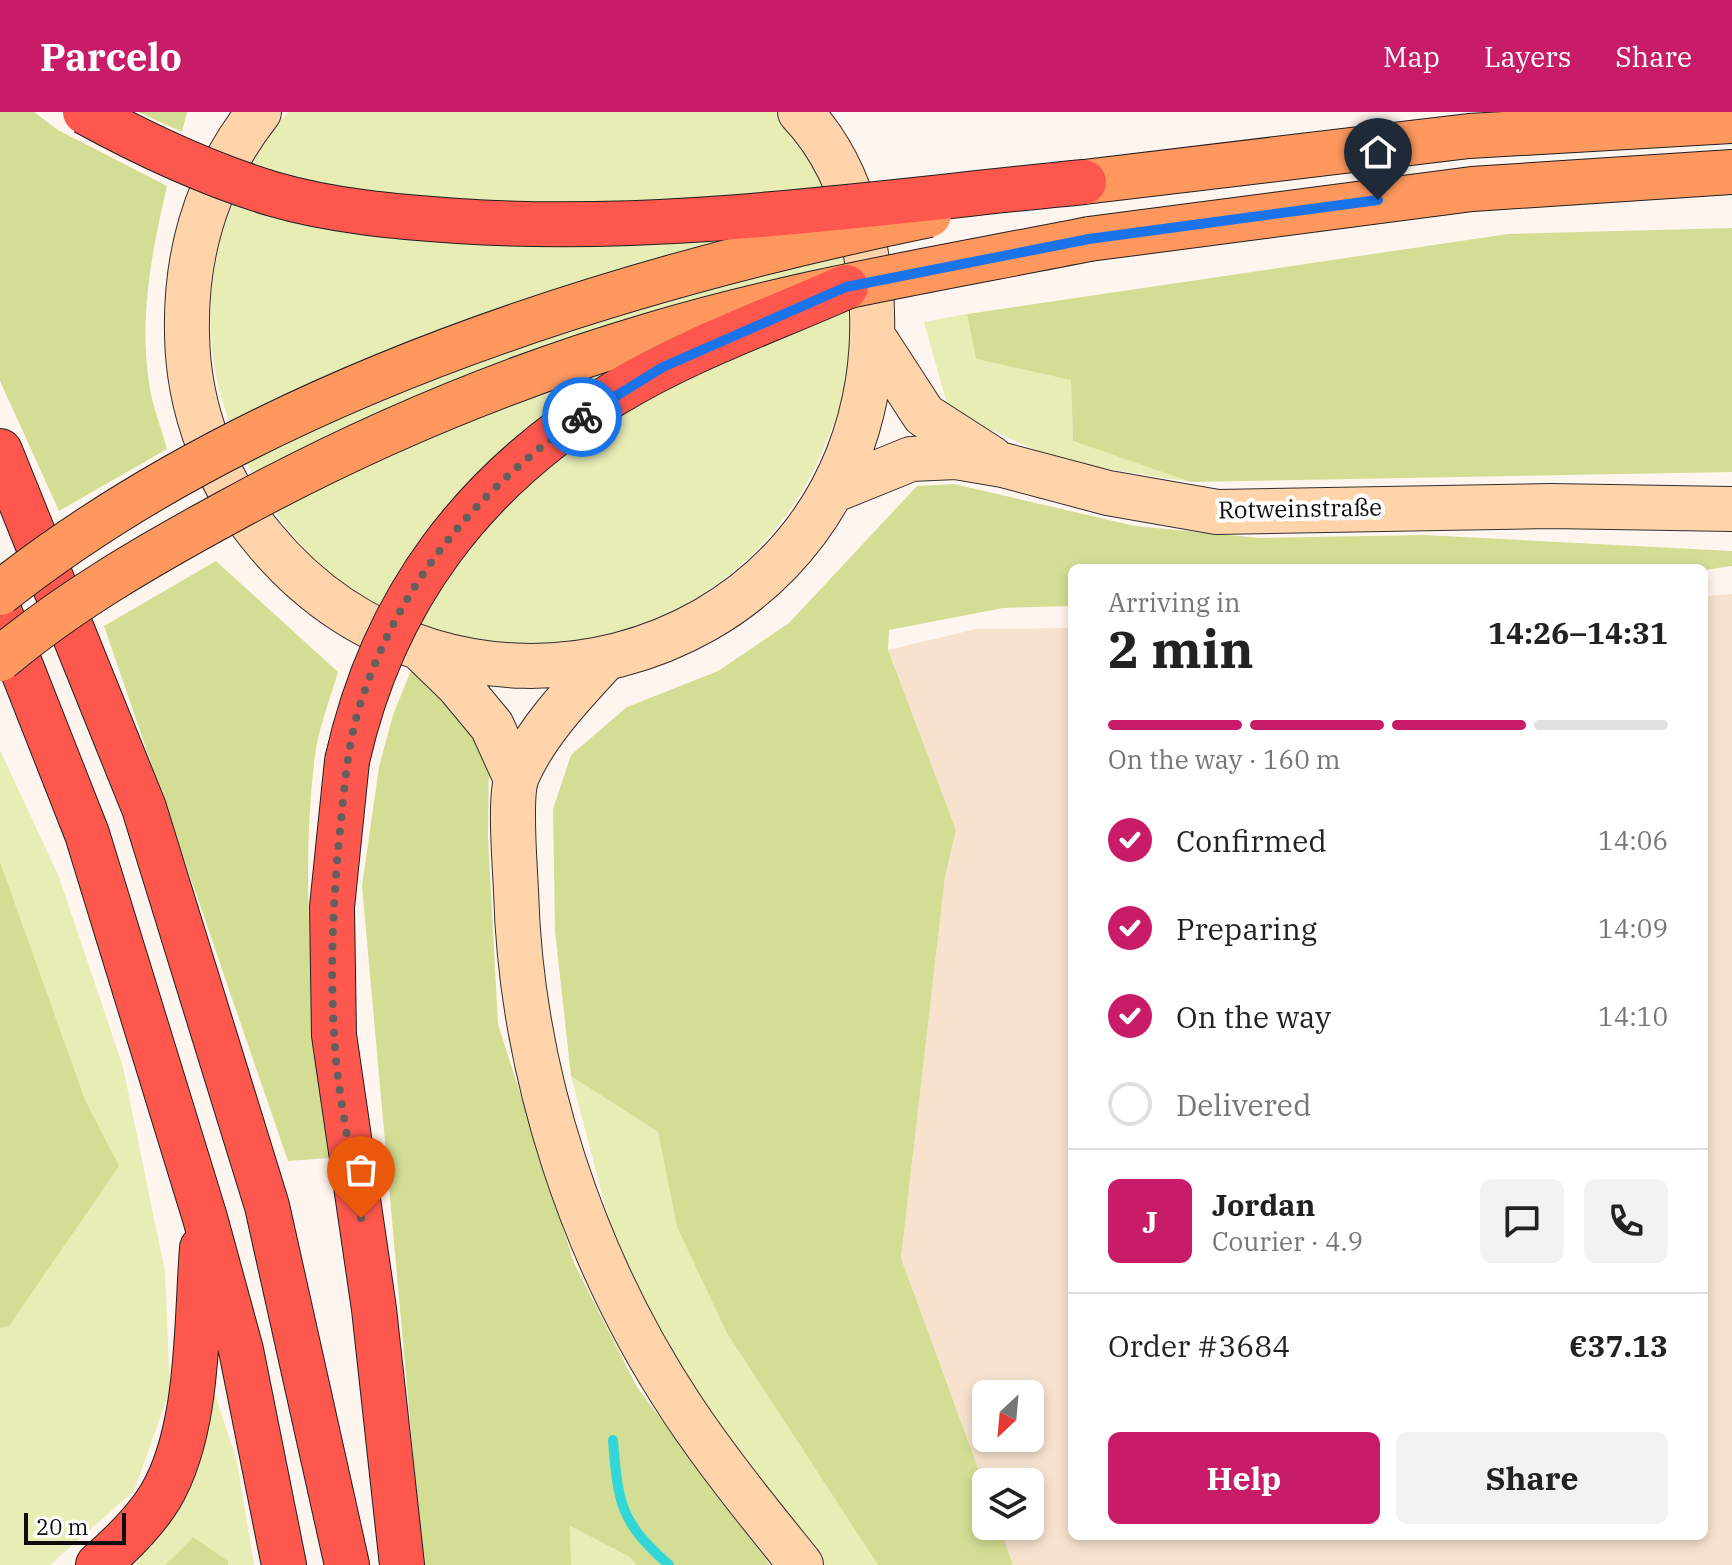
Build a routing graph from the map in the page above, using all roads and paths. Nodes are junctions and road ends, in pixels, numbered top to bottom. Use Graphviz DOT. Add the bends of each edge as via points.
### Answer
graph roads {
  1 [pos="85,112"];
  2 [pos="219,112"];
  3 [pos="259,112"];
  4 [pos="804,114"];
  5 [pos="1732,121"];
  6 [pos="1732,172"];
  7 [pos="1084,182"];
  8 [pos="203,212"];
  9 [pos="846,287"];
  10 [pos="874,338"];
  11 [pos="0,451"];
  12 [pos="1003,465"];
  13 [pos="832,491"];
  14 [pos="1732,509"];
  15 [pos="0,593"];
  16 [pos="0,613"];
  17 [pos="424,652"];
  18 [pos="0,659"];
  19 [pos="604,660"];
  20 [pos="516,779"];
  21 [pos="205,1218"];
  22 [pos="98,1565"];
  23 [pos="284,1565"];
  24 [pos="347,1565"];
  25 [pos="402,1565"];
  26 [pos="801,1565"];
  1 -- 7 [label="highway, bridge" via="154,150 274,195 398,217 567,226 710,218"];
  2 -- 8 [label="main road"];
  3 -- 8 [label="main road" via="235,143"];
  4 -- 10 [label="main road" via="837,168 859,222 872,280"];
  5 -- 7 [label="main road" via="1469,136"];
  6 -- 9 [label="main road, bridge" via="1472,189 1089,239"];
  7 -- 15 [label="main road, bridge" via="840,233 644,285 450,351 239,444 80,536"];
  8 -- 17 [label="main road" via="186,288 187,367 206,442 241,511 291,572 353,619"];
  9 -- 18 [label="main road, bridge" via="652,334 463,400 371,440 193,531 37,628"];
  9 -- 25 [label="highway, bridge" via="614,394 487,492 441,546 406,600 358,711 347,761 332,907 334,1035 374,1309"];
  10 -- 12 [label="main road" via="924,415"];
  10 -- 13 [label="main road" via="862,417"];
  11 -- 24 [label="highway" via="144,808 267,1206"];
  12 -- 13 [label="main road, Rotweinstraße" via="956,457 911,459"];
  12 -- 14 [label="main road, Rotweinstraße" via="1108,493 1217,512 1550,506"];
  13 -- 19 [label="main road" via="799,539 759,582 712,617 660,643"];
  16 -- 21 [label="highway" via="87,834"];
  17 -- 19 [label="main road" via="513,667"];
  17 -- 20 [label="main road" via="492,726"];
  19 -- 20 [label="main road" via="555,714"];
  20 -- 26 [label="main road" via="517,922 526,1008 560,1148 596,1249 634,1329 682,1408"];
  21 -- 22 [label="highway" via="182,1443 161,1496 127,1540"];
  21 -- 23 [label="highway" via="241,1350"];
}
